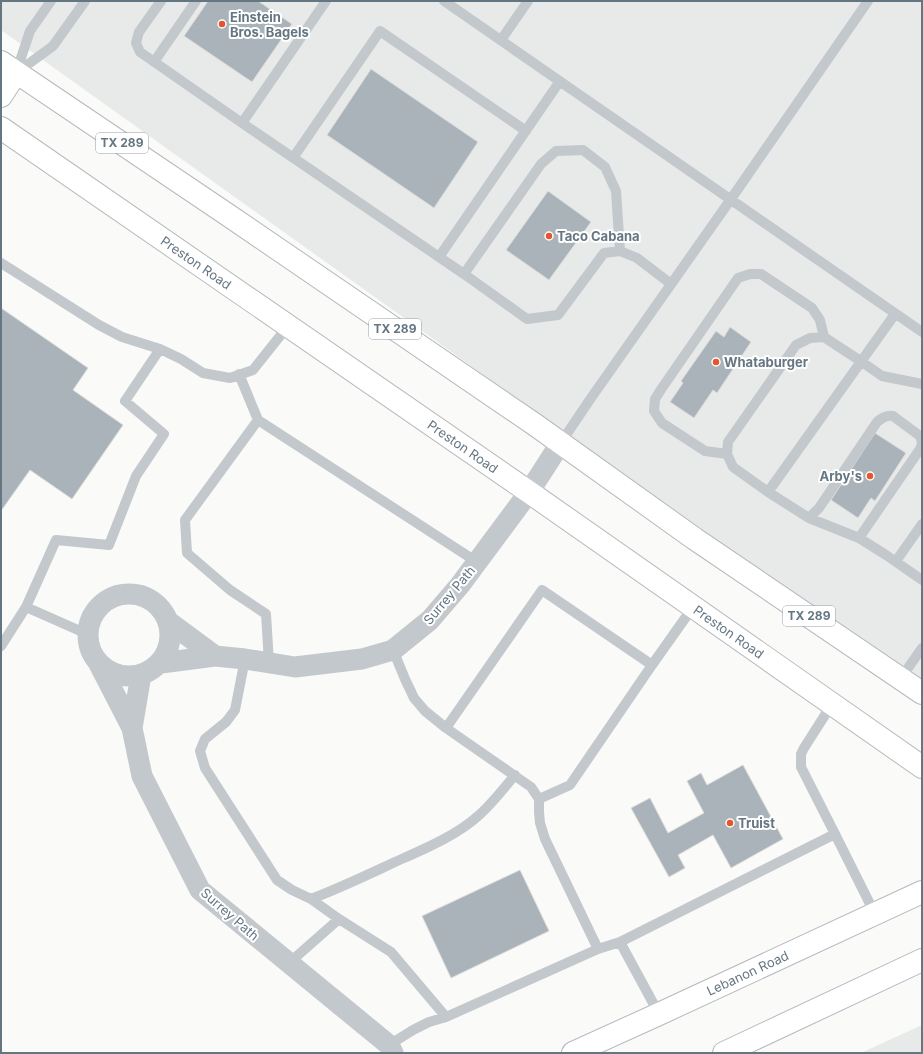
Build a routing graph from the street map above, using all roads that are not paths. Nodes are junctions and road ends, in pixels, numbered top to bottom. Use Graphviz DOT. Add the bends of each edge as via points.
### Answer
graph roads {
  1 [pos="51,1"];
  2 [pos="85,1"];
  3 [pos="161,1"];
  4 [pos="196,1"];
  5 [pos="326,1"];
  6 [pos="444,1"];
  7 [pos="528,1"];
  8 [pos="868,1"];
  9 [pos="501,40"];
  10 [pos="154,62"];
  11 [pos="8,68"];
  12 [pos="560,81"];
  13 [pos="1,96"];
  14 [pos="242,123"];
  15 [pos="1,128"];
  16 [pos="526,131"];
  17 [pos="293,158"];
  18 [pos="731,199"];
  19 [pos="620,251"];
  20 [pos="439,257"];
  21 [pos="1,264"];
  22 [pos="464,274"];
  23 [pos="671,284"];
  24 [pos="895,314"];
  25 [pos="288,326"];
  26 [pos="922,332"];
  27 [pos="824,337"];
  28 [pos="160,349"];
  29 [pos="862,362"];
  30 [pos="239,374"];
  31 [pos="922,384"];
  32 [pos="258,420"];
  33 [pos="922,443"];
  34 [pos="560,444"];
  35 [pos="727,454"];
  36 [pos="529,492"];
  37 [pos="768,492"];
  38 [pos="809,518"];
  39 [pos="922,524"];
  40 [pos="859,538"];
  41 [pos="477,562"];
  42 [pos="896,562"];
  43 [pos="922,580"];
  44 [pos="26,607"];
  45 [pos="693,607"];
  46 [pos="169,622"];
  47 [pos="87,634"];
  48 [pos="1,646"];
  49 [pos="922,648"];
  50 [pos="393,650"];
  51 [pos="215,656"];
  52 [pos="245,659"];
  53 [pos="161,663"];
  54 [pos="270,663"];
  55 [pos="99,664"];
  56 [pos="652,665"];
  57 [pos="141,675"];
  58 [pos="901,678"];
  59 [pos="922,693"];
  60 [pos="832,704"];
  61 [pos="132,728"];
  62 [pos="446,728"];
  63 [pos="922,767"];
  64 [pos="515,775"];
  65 [pos="539,799"];
  66 [pos="835,834"];
  67 [pos="922,892"];
  68 [pos="311,899"];
  69 [pos="875,914"];
  70 [pos="339,919"];
  71 [pos="620,942"];
  72 [pos="598,949"];
  73 [pos="922,960"];
  74 [pos="289,963"];
  75 [pos="659,1014"];
  76 [pos="446,1017"];
  77 [pos="391,1049"];
  78 [pos="573,1053"];
  79 [pos="724,1053"];
  1 -- 11 [label="lane"];
  2 -- 11 [label="lane" via="53,46"];
  3 -- 10 [label="lane" via="139,32 136,43 140,52"];
  4 -- 10 [label="lane"];
  5 -- 14 [label="lane"];
  6 -- 9 [label="lane"];
  7 -- 9 [label="lane"];
  8 -- 18 [label="lane"];
  9 -- 12 [label="lane"];
  10 -- 14 [label="lane"];
  11 -- 13 [label="main road"];
  11 -- 34 [label="main road, TX 289" via="235,219"];
  12 -- 16 [label="lane"];
  12 -- 18 [label="lane"];
  14 -- 17 [label="lane"];
  15 -- 25 [label="main road, Preston Road"];
  16 -- 17 [label="lane" via="380,31"];
  16 -- 20 [label="lane"];
  17 -- 20 [label="lane"];
  18 -- 23 [label="lane"];
  18 -- 24 [label="lane"];
  19 -- 22 [label="lane" via="604,253 558,316 526,319"];
  19 -- 22 [label="lane" via="616,191 605,167 583,150 556,151 541,164"];
  19 -- 23 [label="lane" via="637,258"];
  20 -- 22 [label="lane"];
  21 -- 28 [label="lane" via="98,325 122,337"];
  23 -- 34 [label="lane"];
  24 -- 26 [label="lane"];
  24 -- 29 [label="lane"];
  25 -- 30 [label="lane" via="253,370"];
  25 -- 36 [label="main road, Preston Road"];
  27 -- 29 [label="lane"];
  27 -- 35 [label="lane" via="810,338 796,345 728,442"];
  27 -- 35 [label="lane" via="820,320 812,308 761,274 738,278 655,399 654,411 662,422 705,451"];
  28 -- 30 [label="lane" via="203,373 230,378"];
  28 -- 44 [label="lane" via="125,401 164,434 136,476 109,545 56,540"];
  29 -- 31 [label="lane" via="882,376"];
  29 -- 37 [label="lane"];
  30 -- 32 [label="lane"];
  32 -- 41 [label="lane"];
  32 -- 54 [label="lane" via="184,520 186,553 230,590 266,614"];
  33 -- 38 [label="lane" via="920,436 893,416 882,418"];
  33 -- 40 [label="lane"];
  34 -- 36 [label="street, Surrey Path"];
  34 -- 58 [label="main road, TX 289"];
  35 -- 37 [label="lane" via="732,467"];
  36 -- 41 [label="street, Surrey Path"];
  36 -- 45 [label="main road, Preston Road"];
  37 -- 38 [label="lane"];
  38 -- 40 [label="lane"];
  39 -- 42 [label="lane"];
  40 -- 42 [label="lane"];
  41 -- 50 [label="street, Surrey Path" via="430,620"];
  42 -- 43 [label="lane"];
  44 -- 47 [label="lane"];
  44 -- 48 [label="lane"];
  45 -- 56 [label="lane"];
  45 -- 60 [label="main road, Preston Road"];
  46 -- 47 [label="street, Surrey Path" via="154,602 143,595 124,593 105,600 92,615"];
  46 -- 51 [label="street, Surrey Path"];
  46 -- 53 [label="street, Surrey Path" via="171,642"];
  47 -- 55 [label="street, Surrey Path" via="90,650"];
  49 -- 58 [label="lane"];
  50 -- 54 [label="street, Surrey Path" via="362,659 295,667"];
  50 -- 62 [label="lane" via="414,698"];
  51 -- 52 [label="street, Surrey Path"];
  51 -- 53 [label="street, Surrey Path"];
  52 -- 54 [label="street, Surrey Path"];
  52 -- 68 [label="lane" via="235,710 226,722 205,739 200,751 206,768 277,880"];
  53 -- 57 [label="street, Surrey Path"];
  55 -- 57 [label="street, Surrey Path" via="113,674 129,677"];
  55 -- 61 [label="street, Surrey Path"];
  56 -- 62 [label="lane" via="542,590"];
  56 -- 65 [label="lane" via="570,785"];
  57 -- 61 [label="street, Surrey Path"];
  58 -- 59 [label="main road, TX 289"];
  60 -- 63 [label="main road, Preston Road"];
  60 -- 66 [label="lane" via="804,748 802,767"];
  61 -- 74 [label="street, Surrey Path" via="142,776 200,890"];
  62 -- 64 [label="lane"];
  64 -- 65 [label="lane" via="531,787"];
  64 -- 68 [label="lane" via="478,816 461,829 421,850"];
  65 -- 72 [label="lane" via="540,823 545,839"];
  66 -- 69 [label="lane"];
  66 -- 71 [label="lane"];
  67 -- 69 [label="main road, Lebanon Road"];
  68 -- 70 [label="lane"];
  69 -- 75 [label="main road, Lebanon Road"];
  70 -- 74 [label="lane"];
  70 -- 76 [label="lane" via="390,952"];
  71 -- 72 [label="lane"];
  71 -- 75 [label="lane"];
  72 -- 76 [label="lane"];
  73 -- 79 [label="main road"];
  74 -- 77 [label="street, Surrey Path"];
  75 -- 78 [label="main road, Lebanon Road"];
  76 -- 77 [label="lane" via="413,1030"];
}
